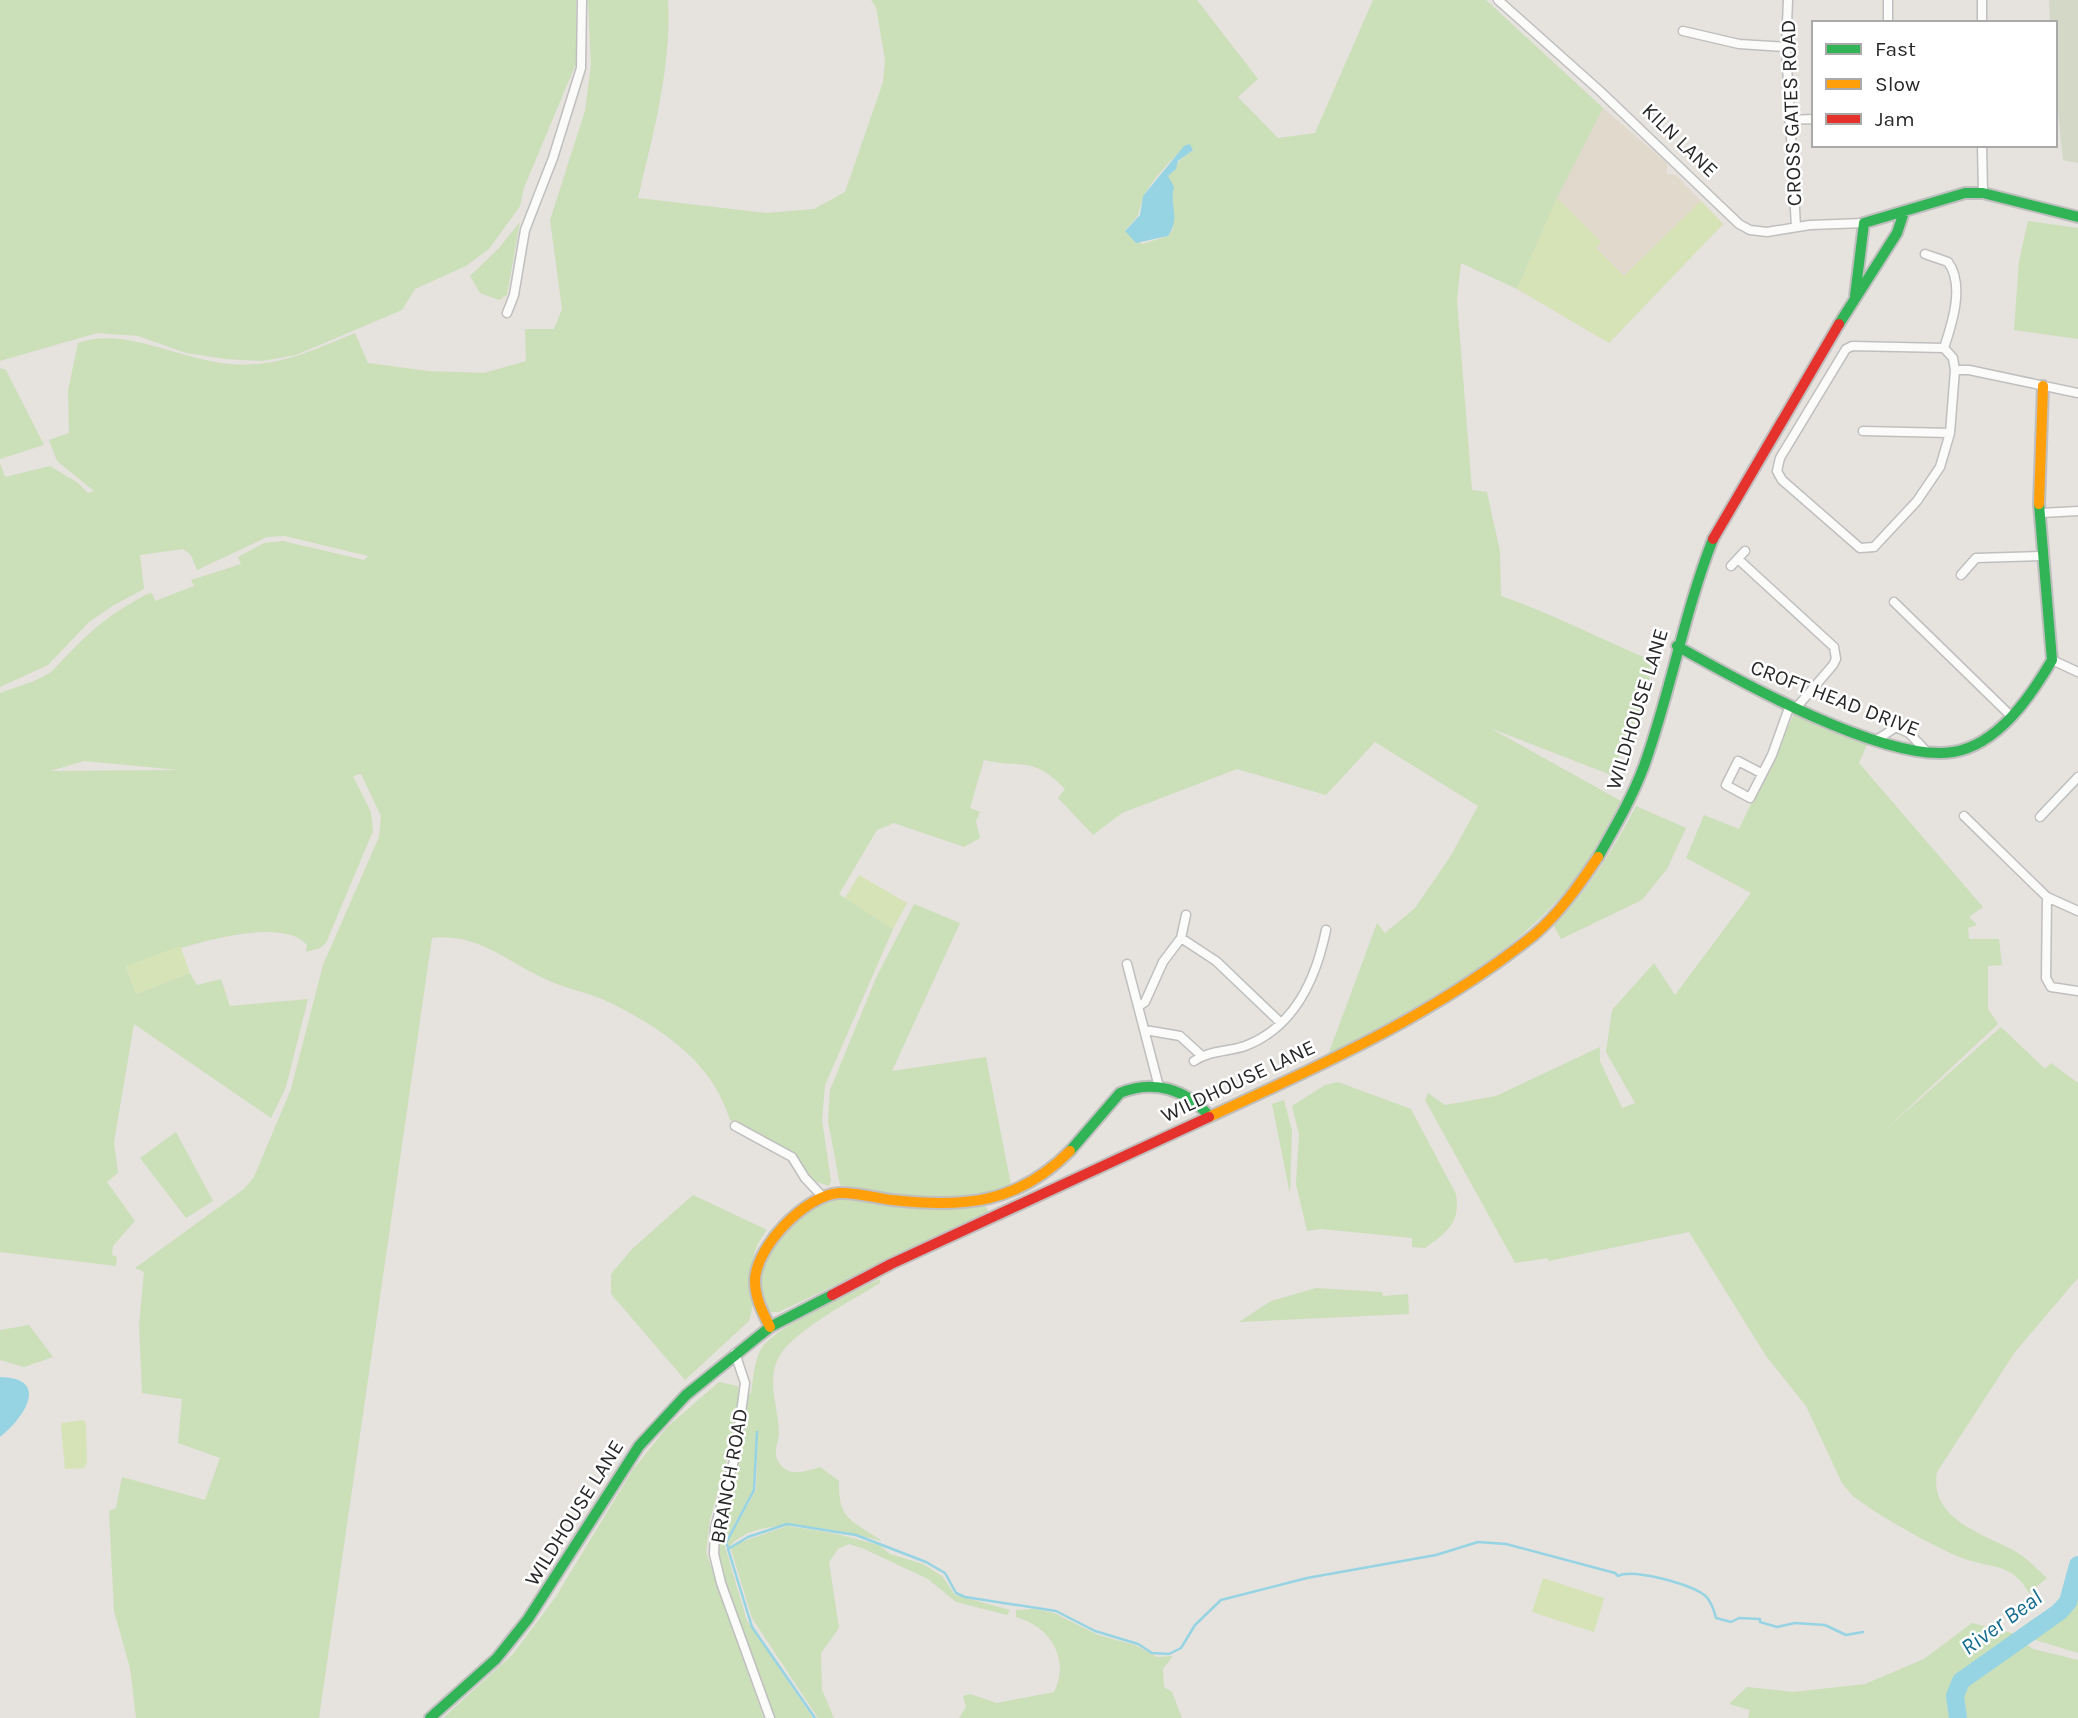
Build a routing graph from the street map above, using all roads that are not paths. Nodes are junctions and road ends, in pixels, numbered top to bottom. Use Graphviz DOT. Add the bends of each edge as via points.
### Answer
graph roads {
  1 [pos="582,0"];
  2 [pos="1498,0"];
  3 [pos="1788,0"];
  4 [pos="1888,0"];
  5 [pos="1982,0"];
  6 [pos="1888,21"];
  7 [pos="1982,21"];
  8 [pos="1683,31"];
  9 [pos="1786,47"];
  10 [pos="1812,119"];
  11 [pos="1789,120"];
  12 [pos="1982,147"];
  13 [pos="1983,193"];
  14 [pos="1904,212"];
  15 [pos="2078,217"];
  16 [pos="1864,223"];
  17 [pos="1796,227"];
  18 [pos="1925,254"];
  19 [pos="1854,298"];
  20 [pos="507,313"];
  21 [pos="1944,348"];
  22 [pos="1955,370"];
  23 [pos="2043,386"];
  24 [pos="2078,393"];
  25 [pos="1863,431"];
  26 [pos="1950,433"];
  27 [pos="2078,511"];
  28 [pos="2041,513"];
  29 [pos="1745,551"];
  30 [pos="2043,556"];
  31 [pos="1961,575"];
  32 [pos="1894,602"];
  33 [pos="1677,646"];
  34 [pos="2052,660"];
  35 [pos="2078,672"];
  36 [pos="1793,706"];
  37 [pos="2011,716"];
  38 [pos="1878,739"];
  39 [pos="1929,754"];
  40 [pos="1761,773"];
  41 [pos="2078,777"];
  42 [pos="1964,816"];
  43 [pos="2040,817"];
  44 [pos="2048,897"];
  45 [pos="2078,911"];
  46 [pos="1186,915"];
  47 [pos="1326,930"];
  48 [pos="1181,938"];
  49 [pos="1127,964"];
  50 [pos="2078,991"];
  51 [pos="1139,1006"];
  52 [pos="1281,1023"];
  53 [pos="1145,1030"];
  54 [pos="1159,1087"];
  55 [pos="1209,1116"];
  56 [pos="735,1126"];
  57 [pos="822,1196"];
  58 [pos="770,1326"];
  59 [pos="735,1353"];
  60 [pos="430,1718"];
  61 [pos="770,1718"];
  1 -- 20 [label="street" via="581,68 525,230"];
  2 -- 17 [label="street, KILN LANE" via="1739,224 1758,232"];
  3 -- 9 [label="street, CROSS GATES ROAD"];
  4 -- 6 [label="street"];
  5 -- 7 [label="street"];
  8 -- 9 [label="street" via="1739,44"];
  9 -- 11 [label="street, CROSS GATES ROAD"];
  10 -- 11 [label="street"];
  11 -- 17 [label="street, CROSS GATES ROAD"];
  12 -- 13 [label="street"];
  13 -- 14 [label="main road" via="1958,194"];
  13 -- 15 [label="main road"];
  14 -- 16 [label="main road"];
  14 -- 19 [label="main road, WILDHOUSE LANE" via="1897,233"];
  16 -- 17 [label="street, KILN LANE"];
  16 -- 19 [label="main road, WILDHOUSE LANE"];
  18 -- 21 [label="street" via="1948,262 1956,281 1952,324"];
  19 -- 33 [label="main road, WILDHOUSE LANE" via="1714,538"];
  21 -- 22 [label="street" via="1953,358"];
  21 -- 26 [label="street" via="1846,349 1780,458 1777,471 1852,543 1868,550 1931,482 1947,452"];
  22 -- 23 [label="street"];
  22 -- 26 [label="street"];
  23 -- 24 [label="street"];
  23 -- 28 [label="main road"];
  25 -- 26 [label="street"];
  27 -- 28 [label="street"];
  28 -- 30 [label="main road"];
  29 -- 36 [label="street" via="1735,563 1834,647 1833,665"];
  30 -- 31 [label="street" via="1976,558"];
  30 -- 34 [label="main road"];
  32 -- 37 [label="street"];
  33 -- 36 [label="main road, CROFT HEAD DRIVE"];
  33 -- 55 [label="main road, WILDHOUSE LANE" via="1659,716 1627,805 1598,858 1535,934 1410,1021"];
  34 -- 35 [label="street"];
  34 -- 37 [label="main road, CROFT HEAD DRIVE"];
  36 -- 38 [label="main road, CROFT HEAD DRIVE"];
  36 -- 40 [label="street"];
  37 -- 39 [label="main road, CROFT HEAD DRIVE" via="1978,743 1954,752"];
  38 -- 39 [label="main road, CROFT HEAD DRIVE"];
  38 -- 39 [label="street" via="1902,728"];
  40 -- 40 [label="street" via="1738,761 1726,785 1750,798"];
  41 -- 43 [label="street"];
  42 -- 44 [label="street"];
  44 -- 45 [label="street"];
  44 -- 50 [label="street" via="2046,978 2051,987"];
  46 -- 48 [label="street"];
  47 -- 52 [label="street" via="1310,985"];
  48 -- 51 [label="street"];
  48 -- 52 [label="street" via="1216,961"];
  49 -- 51 [label="street"];
  51 -- 53 [label="street"];
  52 -- 53 [label="street" via="1259,1040 1198,1058 1180,1036"];
  53 -- 54 [label="street"];
  54 -- 55 [label="main road" via="1201,1104"];
  54 -- 57 [label="main road" via="1133,1086 1120,1093 1038,1178 992,1201 946,1205 838,1193"];
  55 -- 58 [label="main road, WILDHOUSE LANE" via="891,1264"];
  56 -- 57 [label="street" via="792,1157"];
  57 -- 58 [label="main road" via="794,1216 761,1250 757,1296"];
  58 -- 59 [label="main road, WILDHOUSE LANE"];
  59 -- 60 [label="main road, WILDHOUSE LANE" via="686,1395 639,1446 528,1619 496,1658"];
  59 -- 61 [label="street, BRANCH ROAD" via="745,1384 735,1457 715,1528 715,1554 721,1583"];
}
